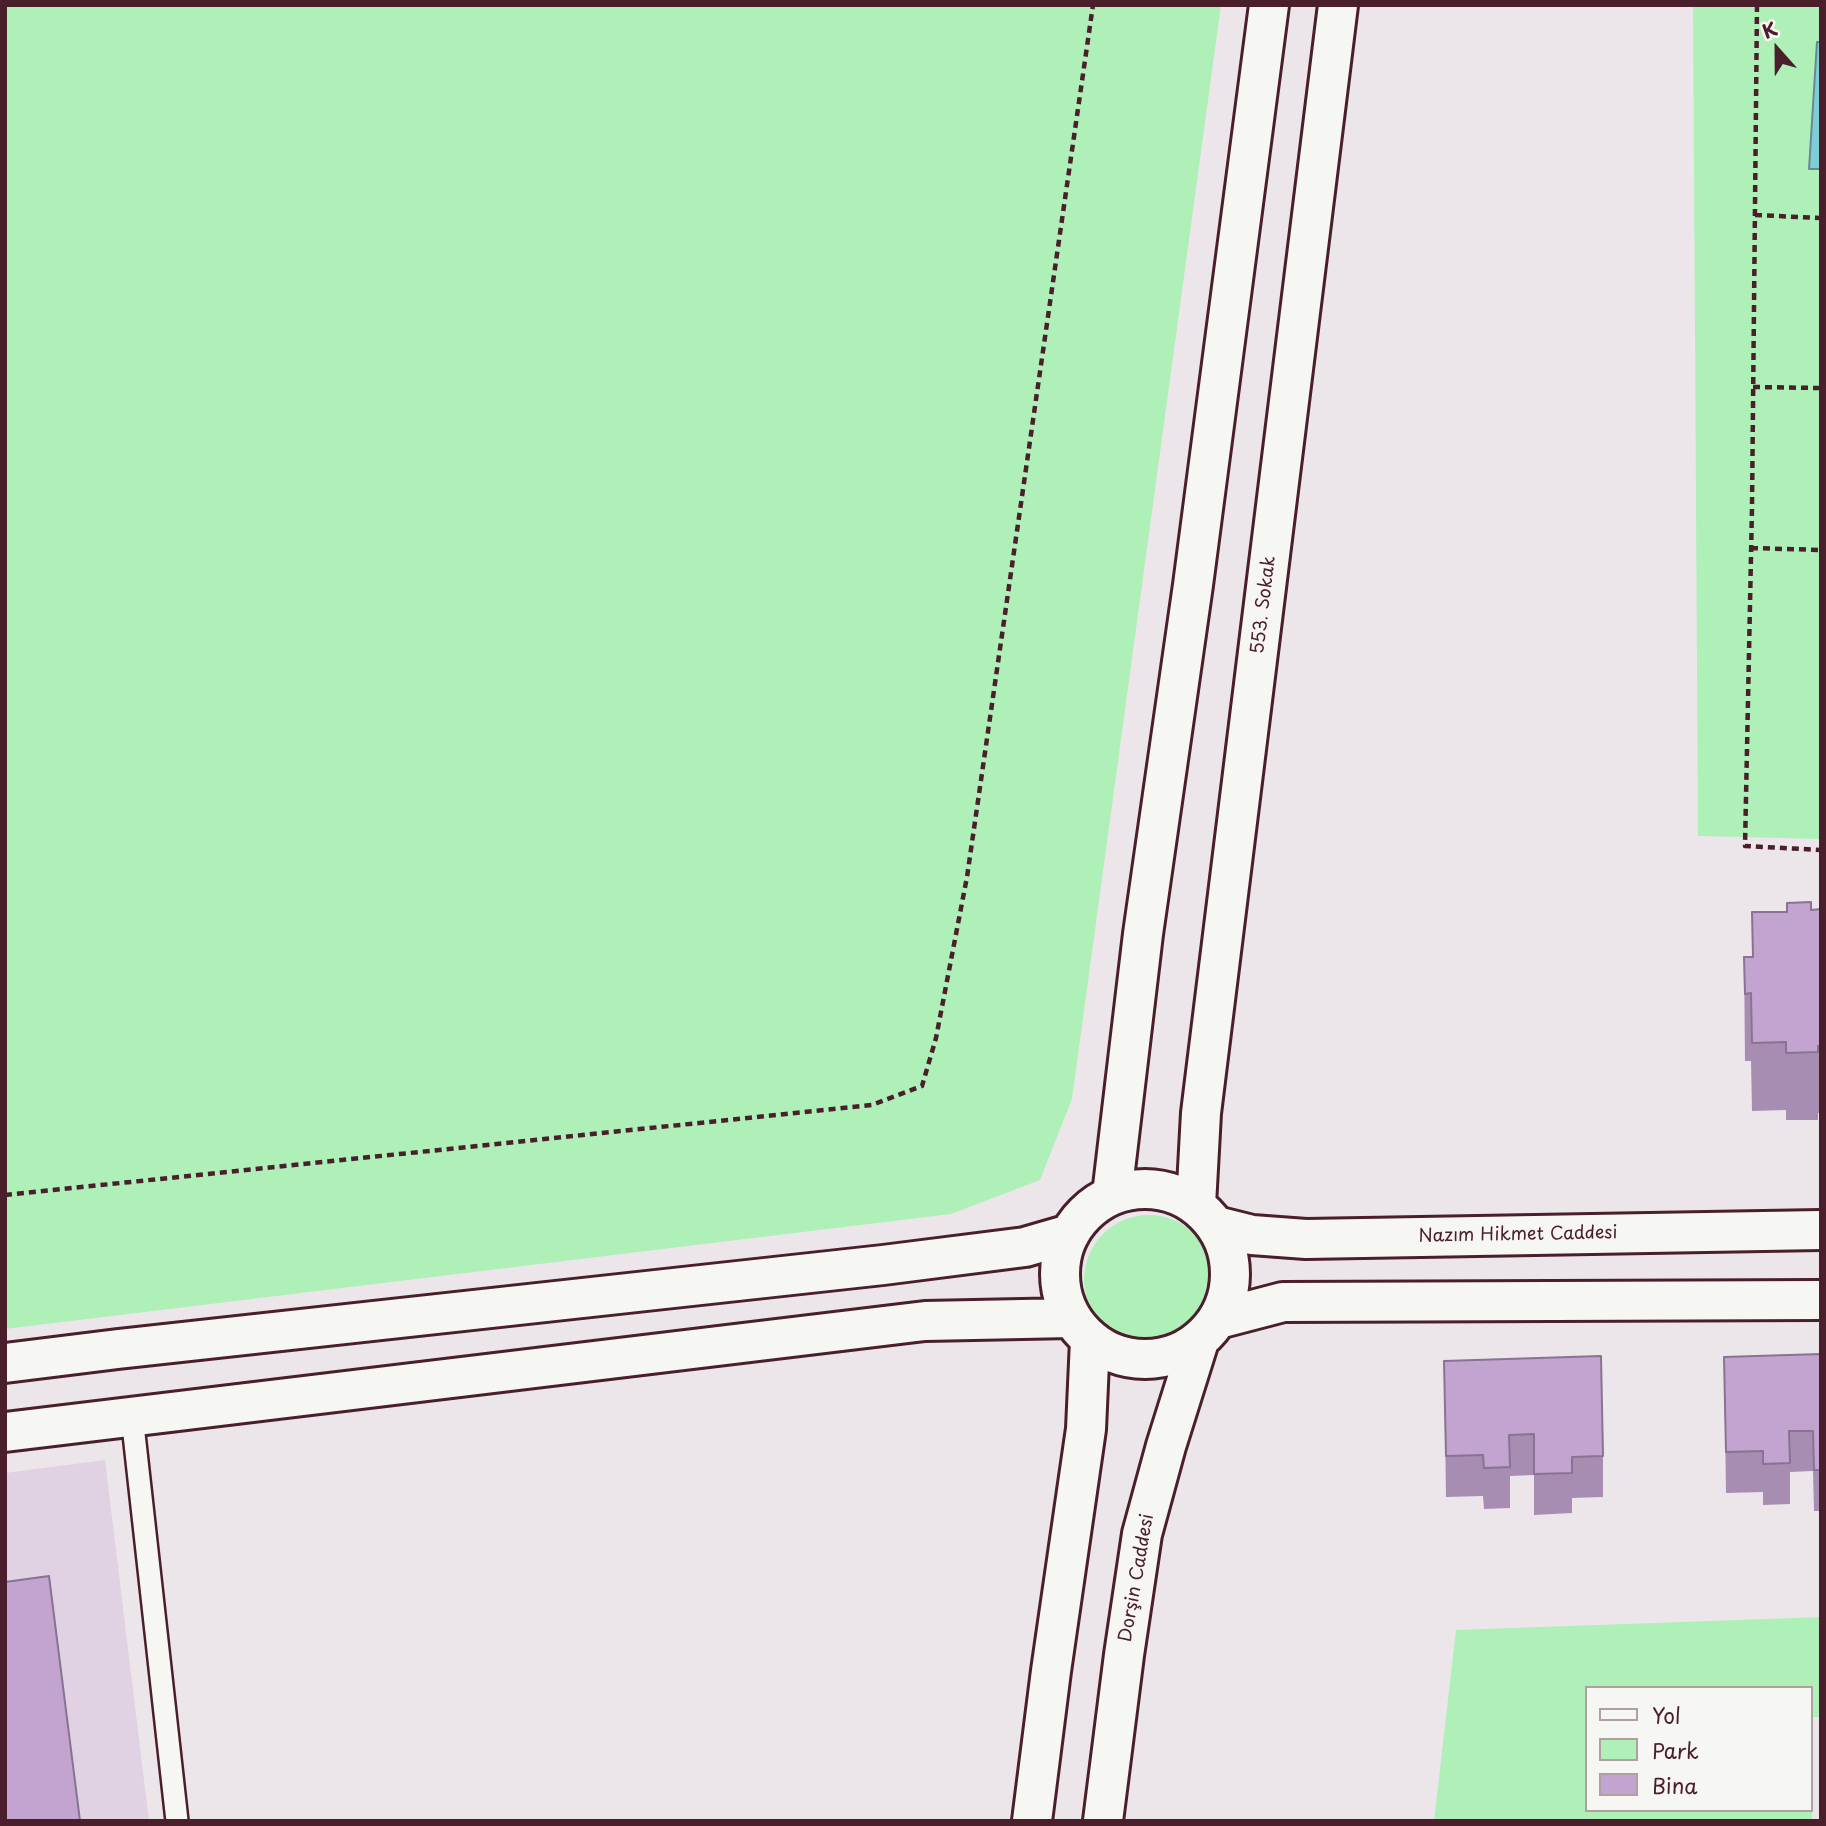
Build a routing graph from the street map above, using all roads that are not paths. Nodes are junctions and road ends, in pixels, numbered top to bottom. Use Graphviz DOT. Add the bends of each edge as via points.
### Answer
graph roads {
  1 [pos="1269,5"];
  2 [pos="1338,5"];
  3 [pos="1112,1195"];
  4 [pos="1206,1216"];
  5 [pos="1821,1230"];
  6 [pos="1070,1234"];
  7 [pos="1821,1300"];
  8 [pos="1081,1329"];
  9 [pos="1208,1330"];
  10 [pos="5,1363"];
  11 [pos="132,1416"];
  12 [pos="5,1432"];
  13 [pos="177,1821"];
  14 [pos="1032,1821"];
  15 [pos="1103,1821"];
  1 -- 3 [label="main road"];
  2 -- 4 [label="main road, 553. Sokak" via="1203,1099"];
  3 -- 4 [label="main road" via="1140,1189 1170,1192"];
  3 -- 6 [label="main road" via="1088,1211"];
  4 -- 5 [label="main road, Nazım Hikmet Caddesi" via="1252,1235 1306,1239"];
  4 -- 9 [label="main road" via="1227,1248 1231,1272 1228,1297"];
  6 -- 8 [label="main road" via="1060,1262 1061,1291"];
  6 -- 10 [label="main road" via="1025,1247 883,1265"];
  7 -- 9 [label="main road" via="1283,1302"];
  8 -- 9 [label="main road" via="1115,1354 1144,1360 1173,1354"];
  8 -- 11 [label="main road" via="925,1321"];
  8 -- 14 [label="main road" via="1086,1429"];
  9 -- 15 [label="main road, Dorşin Caddesi" via="1166,1446 1142,1534"];
  11 -- 12 [label="main road"];
  11 -- 13 [label="lane"];
}
